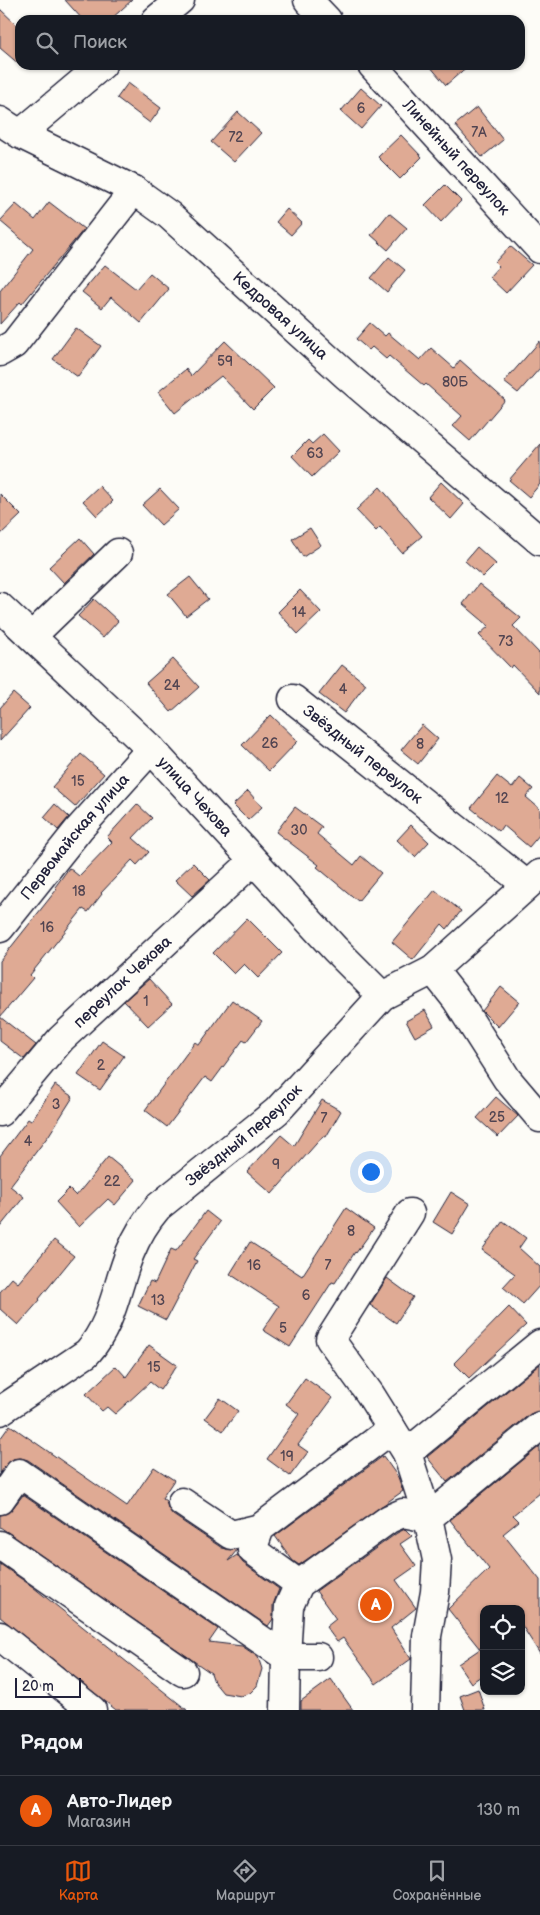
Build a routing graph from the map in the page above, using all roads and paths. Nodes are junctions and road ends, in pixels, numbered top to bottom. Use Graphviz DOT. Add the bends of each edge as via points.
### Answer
graph roads {
  1 [pos="180,0"];
  2 [pos="308,0"];
  3 [pos="162,15"];
  4 [pos="322,15"];
  5 [pos="95,70"];
  6 [pos="377,70"];
  7 [pos="10,128"];
  8 [pos="134,190"];
  9 [pos="540,249"];
  10 [pos="0,352"];
  11 [pos="537,531"];
  12 [pos="118,554"];
  13 [pos="0,607"];
  14 [pos="32,636"];
  15 [pos="293,699"];
  16 [pos="152,749"];
  17 [pos="253,861"];
  18 [pos="533,880"];
  19 [pos="0,928"];
  20 [pos="432,970"];
  21 [pos="382,996"];
  22 [pos="0,1112"];
  23 [pos="540,1118"];
  24 [pos="410,1213"];
  25 [pos="540,1344"];
  26 [pos="0,1411"];
  27 [pos="540,1426"];
  28 [pos="392,1429"];
  29 [pos="408,1453"];
  30 [pos="420,1491"];
  31 [pos="0,1500"];
  32 [pos="182,1502"];
  33 [pos="428,1518"];
  34 [pos="389,1519"];
  35 [pos="260,1528"];
  36 [pos="0,1545"];
  37 [pos="299,1584"];
  38 [pos="0,1636"];
  39 [pos="286,1657"];
  40 [pos="318,1657"];
  41 [pos="183,1672"];
  42 [pos="92,1710"];
  43 [pos="285,1710"];
  44 [pos="424,1710"];
  1 -- 3 [label="street"];
  2 -- 4 [label="street"];
  5 -- 7 [label="street"];
  6 -- 9 [label="street, Линейный переулок"];
  7 -- 8 [label="street, Кедровая улица"];
  8 -- 10 [label="street" via="14,344"];
  8 -- 11 [label="street, Кедровая улица" via="169,215 347,376"];
  12 -- 14 [label="street"];
  13 -- 14 [label="street, улица Чехова"];
  14 -- 16 [label="street, улица Чехова"];
  15 -- 18 [label="street, Звёздный переулок"];
  16 -- 17 [label="street, улица Чехова"];
  16 -- 19 [label="street, Первомайская улица" via="79,829"];
  17 -- 21 [label="street, улица Чехова"];
  17 -- 22 [label="street, переулок Чехова" via="61,1039"];
  18 -- 20 [label="street, Звёздный переулок"];
  20 -- 21 [label="street, Звёздный переулок"];
  20 -- 23 [label="street" via="456,999 507,1079"];
  21 -- 26 [label="street, Звёздный переулок" via="278,1111 175,1192 144,1224 130,1254 104,1330 87,1352"];
  24 -- 28 [label="street" via="330,1339"];
  25 -- 29 [label="street"];
  27 -- 33 [label="street"];
  28 -- 29 [label="street"];
  28 -- 35 [label="street"];
  29 -- 30 [label="street"];
  30 -- 33 [label="street"];
  30 -- 34 [label="street"];
  31 -- 39 [label="street" via="19,1473"];
  32 -- 35 [label="street" via="231,1535"];
  33 -- 34 [label="street" via="404,1513"];
  33 -- 44 [label="street" via="438,1560 427,1636"];
  34 -- 37 [label="street"];
  35 -- 37 [label="street" via="252,1550"];
  36 -- 41 [label="street"];
  37 -- 39 [label="street" via="289,1606"];
  38 -- 42 [label="street"];
  39 -- 40 [label="street"];
  39 -- 43 [label="street"];
}
